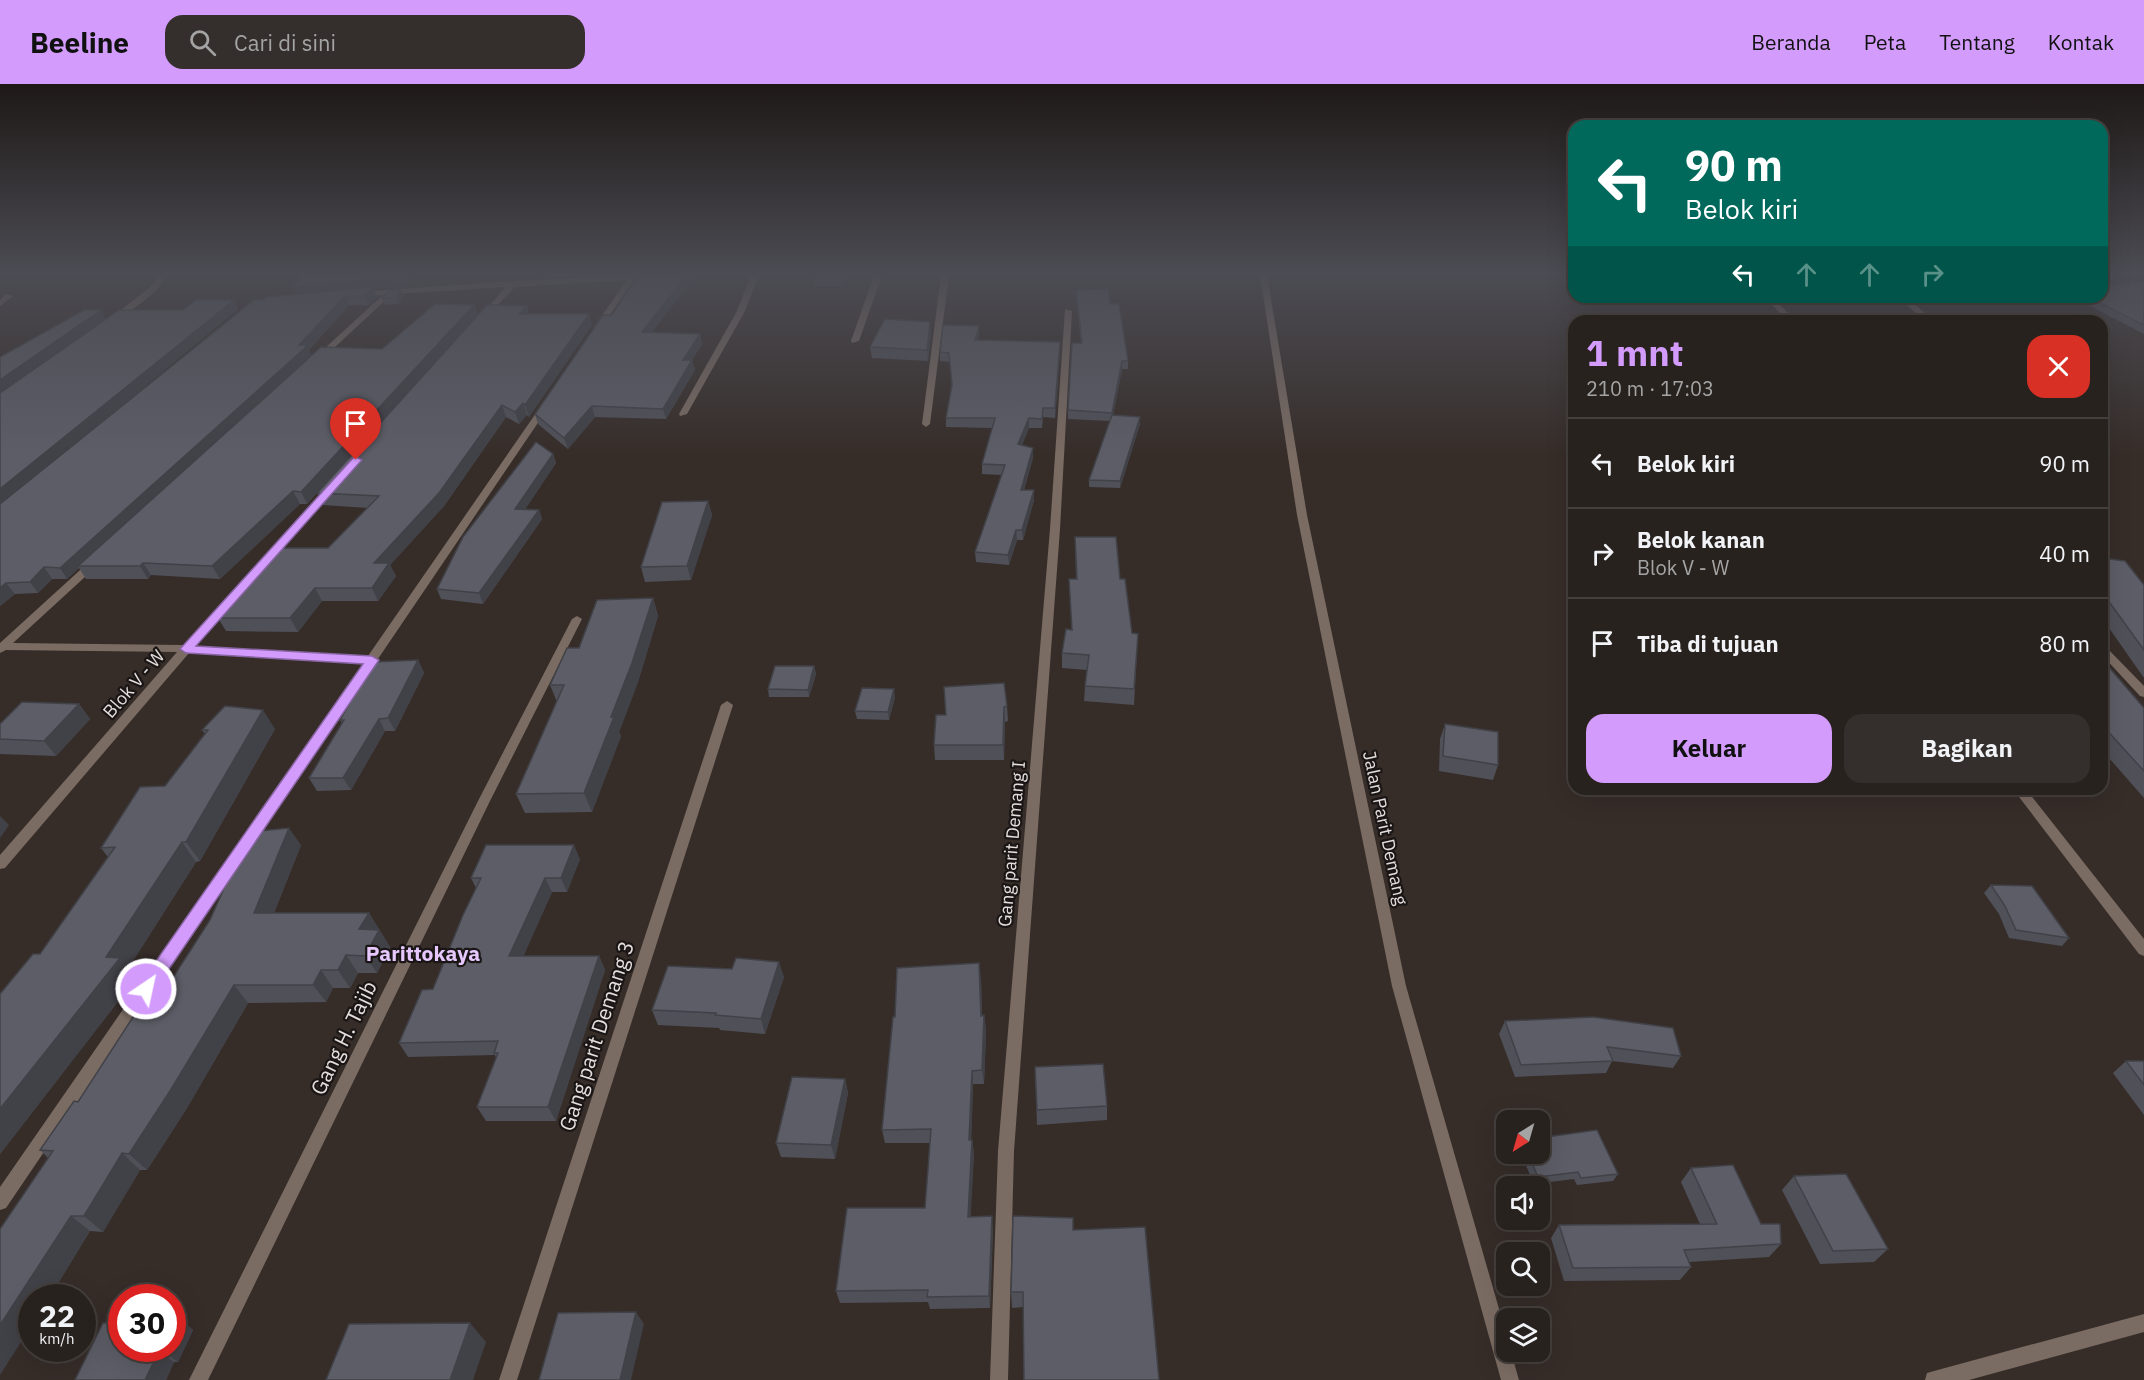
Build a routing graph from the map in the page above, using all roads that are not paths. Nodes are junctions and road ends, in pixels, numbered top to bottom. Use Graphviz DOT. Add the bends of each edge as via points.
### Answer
graph roads {
  1 [pos="342,335"];
  2 [pos="727,335"];
  3 [pos="857,335"];
  4 [pos="937,335"];
  5 [pos="1067,335"];
  6 [pos="1273,335"];
  7 [pos="855,341"];
  8 [pos="311,364"];
  9 [pos="552,395"];
  10 [pos="683,414"];
  11 [pos="926,424"];
  12 [pos="337,482"];
  13 [pos="100,557"];
  14 [pos="577,619"];
  15 [pos="1,647"];
  16 [pos="186,649"];
  17 [pos="2108,655"];
  18 [pos="372,660"];
  19 [pos="2144,693"];
  20 [pos="727,705"];
  21 [pos="2024,795"];
  22 [pos="0,864"];
  23 [pos="2144,950"];
  24 [pos="0,1202"];
  25 [pos="2144,1323"];
  26 [pos="198,1380"];
  27 [pos="508,1380"];
  28 [pos="999,1380"];
  29 [pos="1510,1380"];
  30 [pos="1934,1380"];
  1 -- 8 [label="street"];
  2 -- 10 [label="street"];
  3 -- 7 [label="street"];
  4 -- 11 [label="street"];
  5 -- 28 [label="street, Gang parit Demang I" via="1006,1151"];
  6 -- 29 [label="street, Jalan Parit Demang" via="1302,515 1399,986"];
  9 -- 18 [label="street"];
  12 -- 16 [label="street, Blok V - W"];
  13 -- 15 [label="street"];
  14 -- 26 [label="street, Gang H. Tajib"];
  15 -- 16 [label="street"];
  16 -- 18 [label="street"];
  16 -- 22 [label="street, Blok V - W"];
  17 -- 19 [label="street"];
  18 -- 24 [label="street"];
  20 -- 27 [label="street, Gang parit Demang 3"];
  21 -- 23 [label="street"];
  25 -- 30 [label="street"];
}
